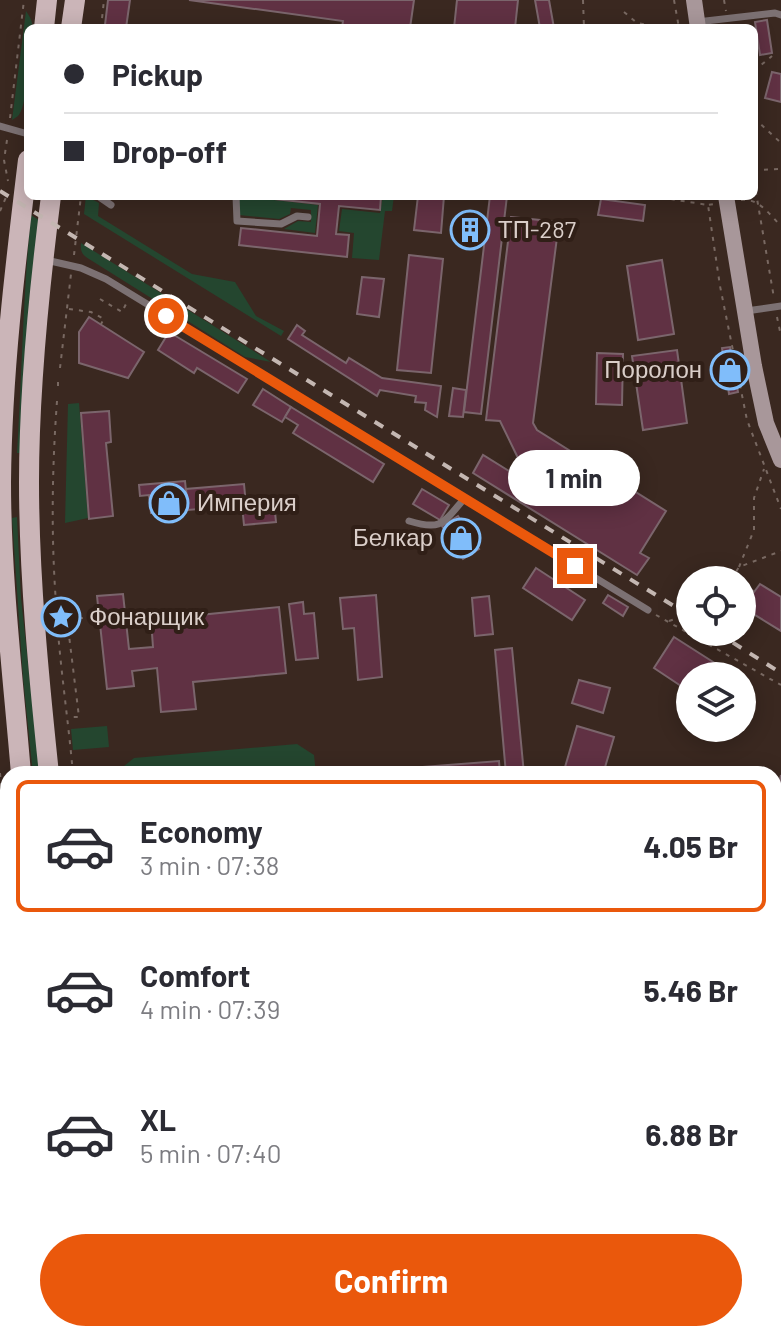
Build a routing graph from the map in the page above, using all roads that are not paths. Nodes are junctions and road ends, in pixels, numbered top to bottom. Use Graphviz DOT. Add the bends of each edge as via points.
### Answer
graph roads {
  1 [pos="47,0"];
  2 [pos="75,0"];
  3 [pos="694,0"];
  4 [pos="781,15"];
  5 [pos="44,24"];
  6 [pos="72,24"];
  7 [pos="698,24"];
  8 [pos="704,24"];
  9 [pos="4,128"];
  10 [pos="24,133"];
  11 [pos="24,191"];
  12 [pos="50,200"];
  13 [pos="104,200"];
  14 [pos="236,200"];
  15 [pos="727,200"];
  16 [pos="111,205"];
  17 [pos="308,217"];
  18 [pos="43,260"];
  19 [pos="778,306"];
  20 [pos="744,311"];
  21 [pos="781,460"];
  22 [pos="1,484"];
  23 [pos="29,484"];
  24 [pos="464,499"];
  25 [pos="409,521"];
  26 [pos="648,610"];
  27 [pos="20,766"];
  28 [pos="48,766"];
  1 -- 5 [label="main road"];
  2 -- 6 [label="main road"];
  3 -- 7 [label="main road"];
  4 -- 8 [label="lane"];
  9 -- 10 [label="lane"];
  11 -- 22 [label="main road" via="10,300"];
  12 -- 18 [label="main road"];
  13 -- 16 [label="lane"];
  14 -- 17 [label="lane" via="237,221 281,224"];
  15 -- 20 [label="main road"];
  18 -- 23 [label="main road"];
  18 -- 24 [label="lane" via="106,279"];
  19 -- 20 [label="lane"];
  20 -- 21 [label="main road" via="766,423"];
  22 -- 23 [label="main road"];
  22 -- 27 [label="main road"];
  23 -- 28 [label="main road"];
  24 -- 25 [label="lane" via="437,525"];
  24 -- 26 [label="lane"];
}
